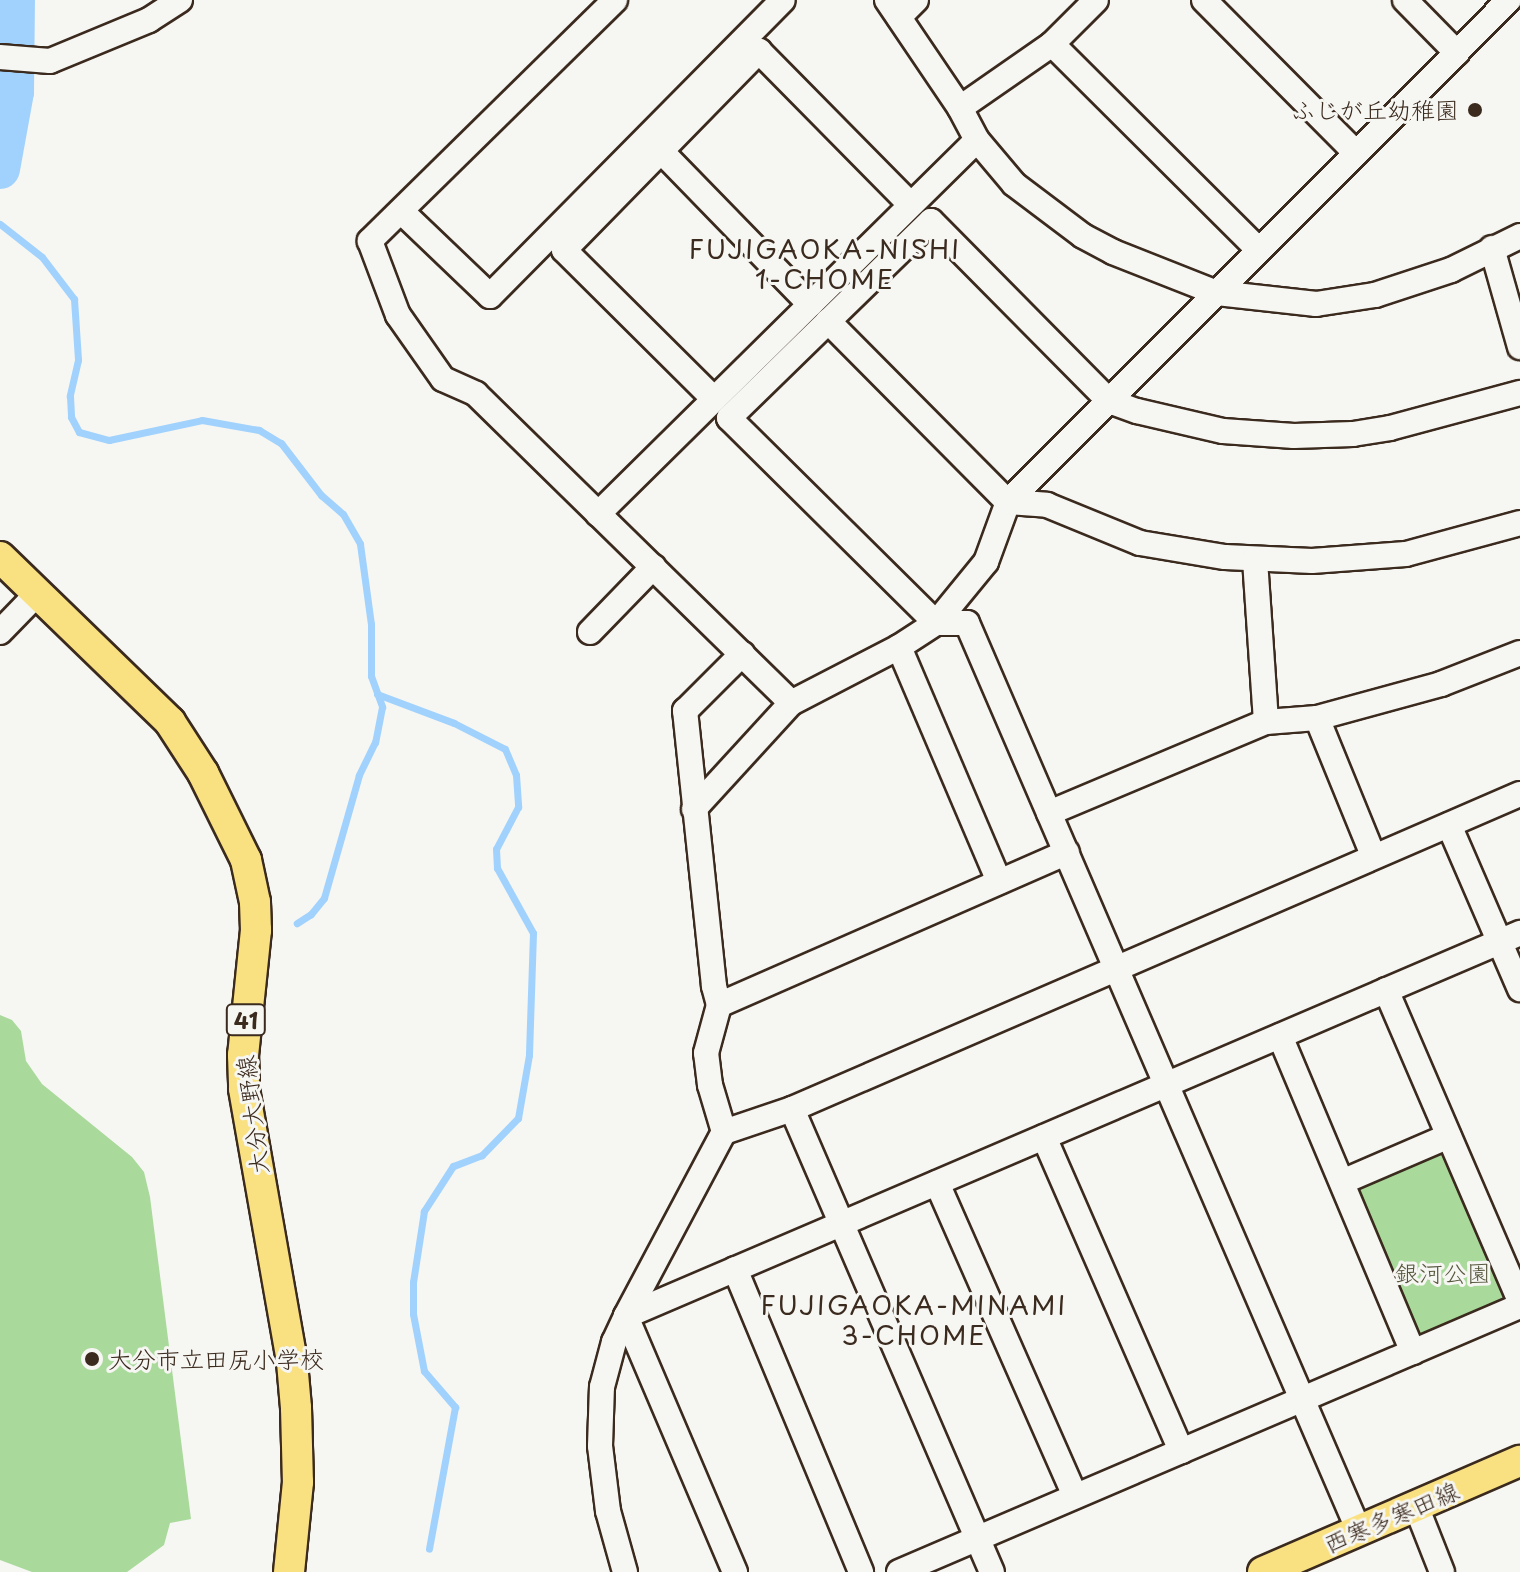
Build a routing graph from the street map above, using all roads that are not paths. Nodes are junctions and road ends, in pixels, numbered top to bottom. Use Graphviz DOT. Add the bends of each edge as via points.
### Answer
graph roads {
  1 [pos="180,0"];
  2 [pos="615,0"];
  3 [pos="783,0"];
  4 [pos="1096,0"];
  5 [pos="1204,0"];
  6 [pos="1405,0"];
  7 [pos="1509,0"];
  8 [pos="900,6"];
  9 [pos="1052,44"];
  10 [pos="1457,53"];
  11 [pos="0,57"];
  12 [pos="960,108"];
  13 [pos="977,140"];
  14 [pos="661,151"];
  15 [pos="1356,153"];
  16 [pos="911,205"];
  17 [pos="401,211"];
  18 [pos="1520,236"];
  19 [pos="1492,248"];
  20 [pos="1259,250"];
  21 [pos="1217,293"];
  22 [pos="810,304"];
  23 [pos="828,321"];
  24 [pos="1520,347"];
  25 [pos="1520,393"];
  26 [pos="714,399"];
  27 [pos="1109,401"];
  28 [pos="1008,502"];
  29 [pos="598,514"];
  30 [pos="1520,523"];
  31 [pos="0,557"];
  32 [pos="1255,560"];
  33 [pos="653,567"];
  34 [pos="36,595"];
  35 [pos="936,623"];
  36 [pos="0,632"];
  37 [pos="590,632"];
  38 [pos="899,647"];
  39 [pos="1520,653"];
  40 [pos="742,654"];
  41 [pos="791,703"];
  42 [pos="1317,718"];
  43 [pos="1266,722"];
  44 [pos="1520,794"];
  45 [pos="694,809"];
  46 [pos="1049,813"];
  47 [pos="1449,825"];
  48 [pos="1067,852"];
  49 [pos="1373,855"];
  50 [pos="999,882"];
  51 [pos="1510,937"];
  52 [pos="1117,969"];
  53 [pos="1520,989"];
  54 [pos="1386,990"];
  55 [pos="719,1005"];
  56 [pos="1280,1036"];
  57 [pos="1166,1084"];
  58 [pos="792,1109"];
  59 [pos="724,1132"];
  60 [pos="1449,1136"];
  61 [pos="1044,1137"];
  62 [pos="1342,1182"];
  63 [pos="937,1183"];
  64 [pos="841,1224"];
  65 [pos="735,1269"];
  66 [pos="1520,1304"];
  67 [pos="626,1316"];
  68 [pos="1413,1352"];
  69 [pos="1302,1399"];
  70 [pos="1181,1451"];
  71 [pos="1520,1461"];
  72 [pos="1075,1496"];
  73 [pos="1416,1506"];
  74 [pos="1359,1531"];
  75 [pos="977,1538"];
  76 [pos="289,1572"];
  77 [pos="625,1572"];
  78 [pos="735,1572"];
  79 [pos="861,1572"];
  80 [pos="899,1572"];
  81 [pos="992,1572"];
  82 [pos="1263,1572"];
  83 [pos="1442,1572"];
  1 -- 11 [label="street" via="118,34 44,61"];
  2 -- 17 [label="street"];
  3 -- 17 [label="street" via="490,296"];
  4 -- 9 [label="street"];
  5 -- 15 [label="street"];
  6 -- 10 [label="street"];
  7 -- 10 [label="street"];
  8 -- 12 [label="street"];
  9 -- 12 [label="street"];
  9 -- 20 [label="street"];
  10 -- 15 [label="street"];
  12 -- 13 [label="street"];
  13 -- 16 [label="street"];
  13 -- 21 [label="street" via="1014,184 1083,236"];
  14 -- 16 [label="street" via="759,51"];
  14 -- 22 [label="street"];
  14 -- 26 [label="street" via="564,250"];
  15 -- 20 [label="street"];
  16 -- 22 [label="street"];
  17 -- 29 [label="street" via="370,241 398,315 443,379 476,394"];
  18 -- 19 [label="street"];
  19 -- 21 [label="street" via="1451,270 1375,295 1316,304"];
  19 -- 24 [label="street"];
  20 -- 21 [label="street"];
  21 -- 27 [label="street"];
  22 -- 26 [label="street"];
  23 -- 27 [label="street" via="931,221"];
  23 -- 28 [label="street"];
  23 -- 35 [label="street" via="729,418"];
  25 -- 27 [label="street" via="1390,428 1294,436 1223,431"];
  26 -- 29 [label="street"];
  27 -- 28 [label="street"];
  28 -- 32 [label="street" via="1047,505 1140,543"];
  28 -- 35 [label="street" via="986,562"];
  29 -- 33 [label="street"];
  30 -- 32 [label="street" via="1406,554"];
  31 -- 34 [label="main road, 大分大野線 / 41"];
  32 -- 43 [label="street"];
  33 -- 37 [label="street"];
  33 -- 40 [label="street"];
  34 -- 36 [label="street"];
  34 -- 76 [label="main road, 大分大野線 / 41" via="154,705 182,739 238,837 251,879 256,930 244,1089 292,1362 298,1453"];
  35 -- 38 [label="street"];
  35 -- 46 [label="street" via="967,623"];
  38 -- 41 [label="street"];
  38 -- 50 [label="street"];
  39 -- 42 [label="street" via="1441,684"];
  40 -- 41 [label="street"];
  40 -- 45 [label="street" via="685,711"];
  41 -- 45 [label="street"];
  42 -- 43 [label="street"];
  42 -- 49 [label="street"];
  43 -- 46 [label="street"];
  44 -- 47 [label="street"];
  45 -- 55 [label="street"];
  46 -- 48 [label="street"];
  47 -- 49 [label="street"];
  47 -- 51 [label="street"];
  48 -- 50 [label="street"];
  48 -- 52 [label="street"];
  49 -- 52 [label="street"];
  50 -- 55 [label="street"];
  51 -- 53 [label="street"];
  51 -- 54 [label="street"];
  52 -- 57 [label="street"];
  52 -- 58 [label="street"];
  54 -- 56 [label="street"];
  54 -- 60 [label="street"];
  55 -- 59 [label="street" via="706,1053"];
  56 -- 57 [label="street"];
  56 -- 62 [label="street"];
  57 -- 61 [label="street"];
  57 -- 69 [label="street"];
  58 -- 59 [label="street"];
  58 -- 64 [label="street"];
  59 -- 67 [label="street"];
  60 -- 62 [label="street"];
  60 -- 66 [label="street"];
  61 -- 63 [label="street"];
  61 -- 70 [label="street"];
  62 -- 68 [label="street"];
  63 -- 64 [label="street"];
  63 -- 72 [label="street"];
  64 -- 65 [label="street"];
  64 -- 75 [label="street"];
  65 -- 67 [label="street"];
  65 -- 79 [label="street"];
  66 -- 68 [label="street"];
  67 -- 77 [label="street" via="602,1387 600,1446 608,1511"];
  67 -- 78 [label="street"];
  68 -- 69 [label="street"];
  69 -- 70 [label="street"];
  69 -- 74 [label="street"];
  70 -- 72 [label="street"];
  71 -- 73 [label="main road, 西寒多寒田線"];
  72 -- 75 [label="street"];
  73 -- 74 [label="main road, 西寒多寒田線"];
  73 -- 83 [label="street"];
  74 -- 82 [label="main road, 西寒多寒田線"];
  75 -- 80 [label="street"];
  75 -- 81 [label="street"];
}
